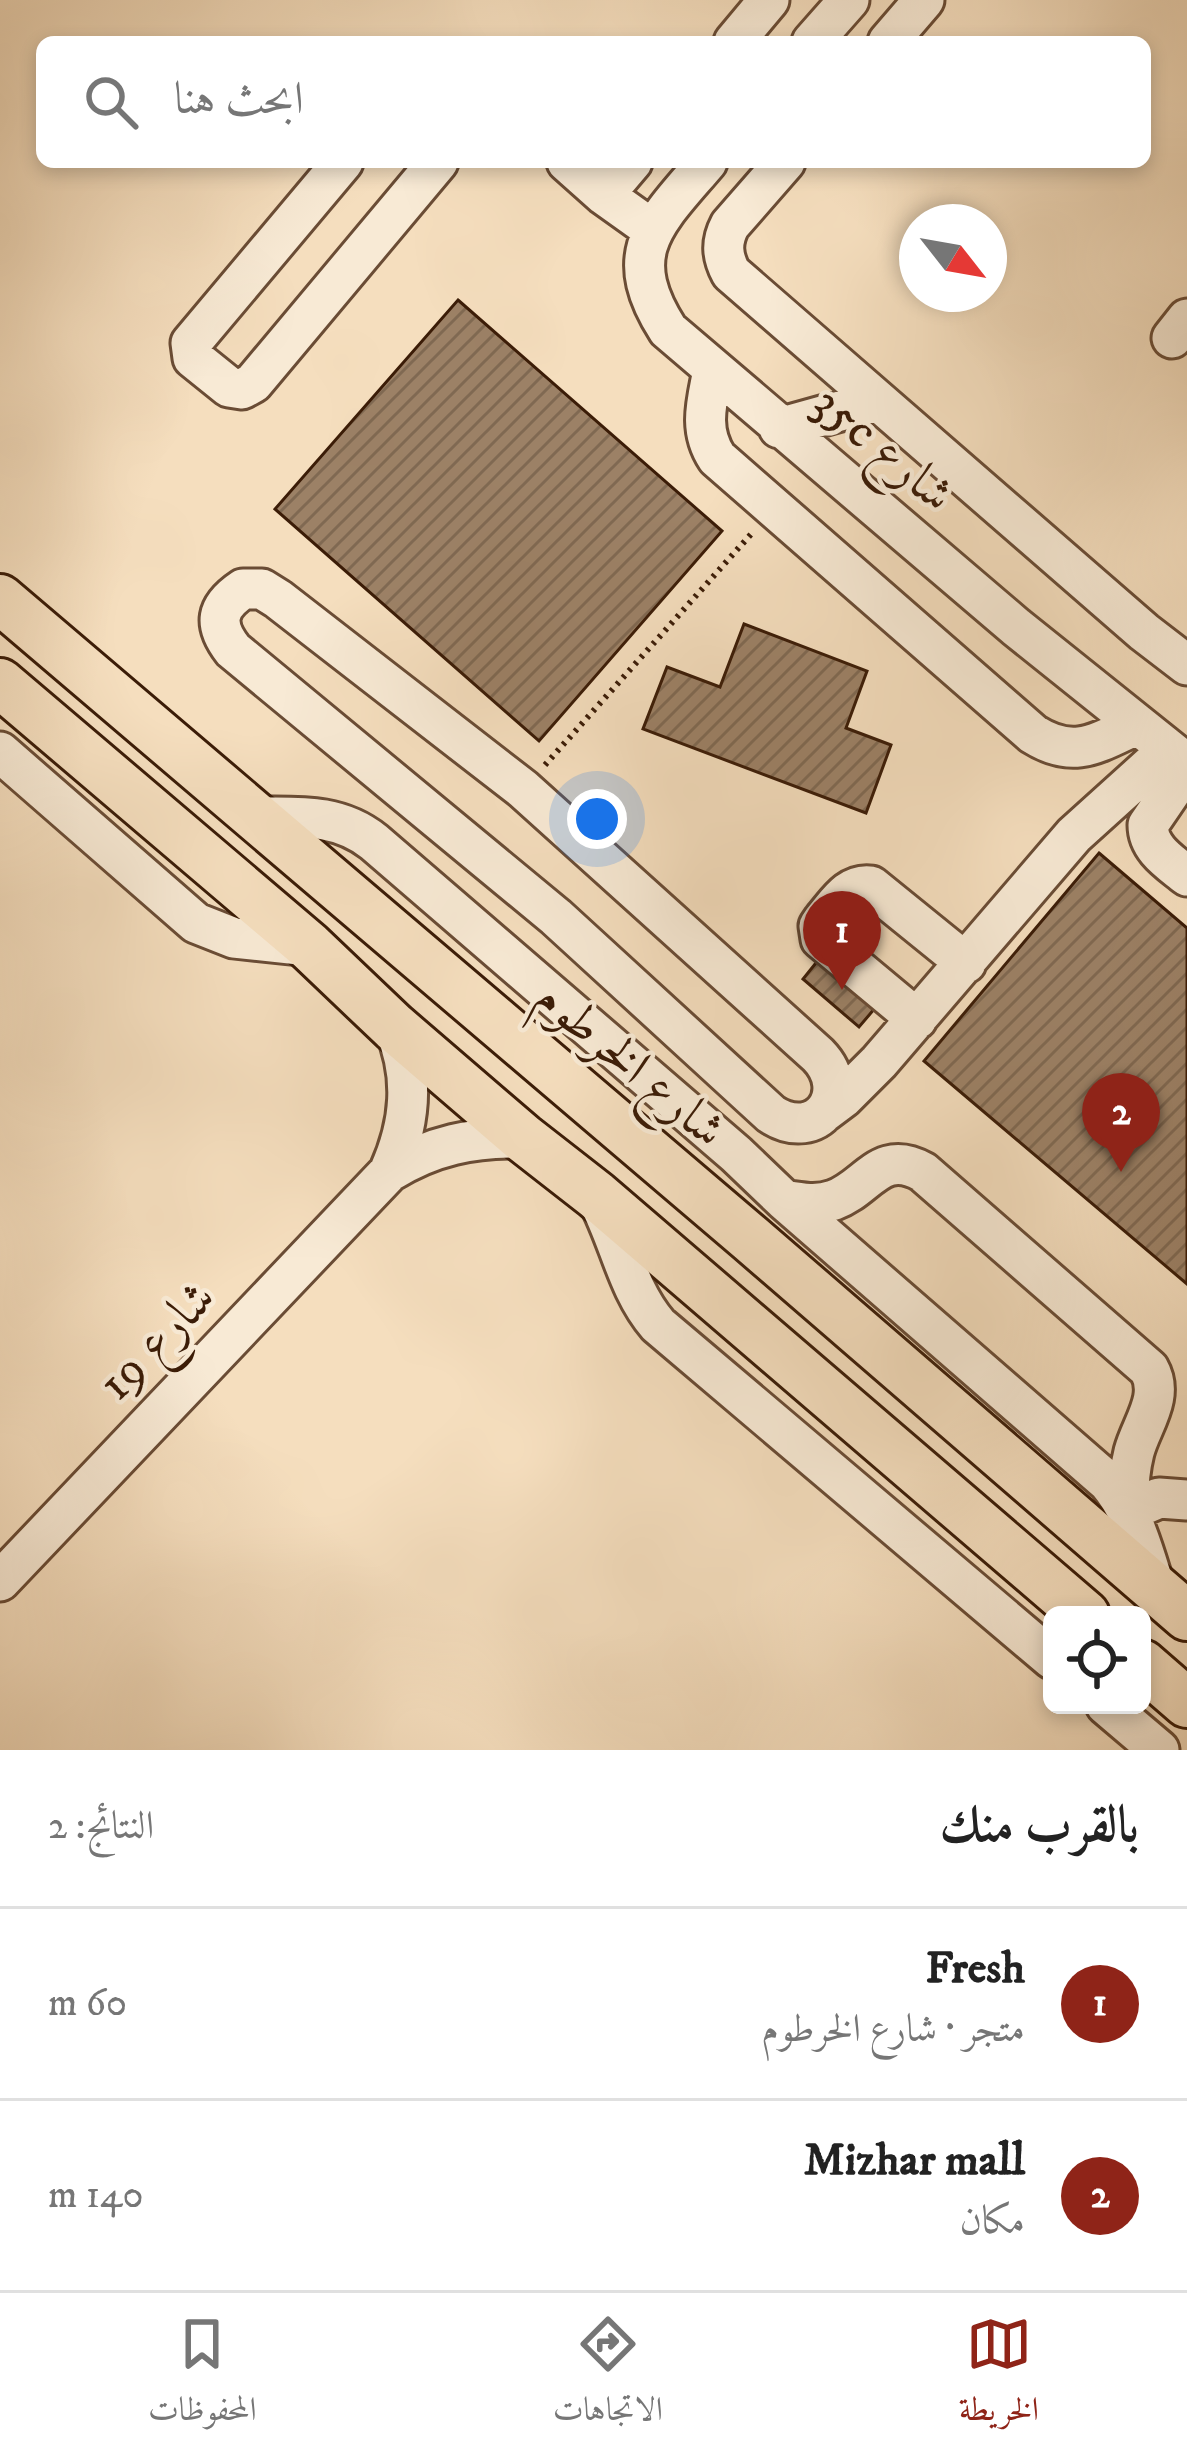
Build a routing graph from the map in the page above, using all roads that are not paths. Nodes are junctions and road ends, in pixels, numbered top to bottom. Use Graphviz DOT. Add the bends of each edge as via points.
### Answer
graph roads {
  1 [pos="770,0"];
  2 [pos="849,0"];
  3 [pos="925,0"];
  4 [pos="739,36"];
  5 [pos="817,36"];
  6 [pos="893,36"];
  7 [pos="338,168"];
  8 [pos="434,168"];
  9 [pos="574,168"];
  10 [pos="627,168"];
  11 [pos="702,168"];
  12 [pos="779,168"];
  13 [pos="604,195"];
  14 [pos="653,230"];
  15 [pos="713,370"];
  16 [pos="876,401"];
  17 [pos="779,428"];
  18 [pos="0,599"];
  19 [pos="1187,664"];
  20 [pos="0,683"];
  21 [pos="1136,724"];
  22 [pos="0,752"];
  23 [pos="1181,761"];
  24 [pos="258,817"];
  25 [pos="1187,876"];
  26 [pos="459,915"];
  27 [pos="556,917"];
  28 [pos="309,946"];
  29 [pos="966,963"];
  30 [pos="917,1019"];
  31 [pos="394,1027"];
  32 [pos="740,1088"];
  33 [pos="823,1113"];
  34 [pos="524,1138"];
  35 [pos="736,1154"];
  36 [pos="389,1172"];
  37 [pos="596,1195"];
  38 [pos="784,1200"];
  39 [pos="1187,1500"];
  40 [pos="1129,1511"];
  41 [pos="0,1581"];
  42 [pos="1171,1602"];
  43 [pos="1075,1606"];
  44 [pos="1043,1651"];
  45 [pos="1151,1672"];
  46 [pos="1187,1703"];
  47 [pos="1117,1714"];
  48 [pos="1160,1750"];
  1 -- 4 [label="street"];
  2 -- 5 [label="street"];
  3 -- 6 [label="street"];
  7 -- 8 [label="street" via="191,343 193,358 229,387 254,383"];
  9 -- 13 [label="street"];
  10 -- 13 [label="street"];
  11 -- 14 [label="street"];
  12 -- 16 [label="street" via="730,224 726,264"];
  13 -- 14 [label="street"];
  14 -- 15 [label="street, 35c شارع" via="644,264 650,299 668,330"];
  15 -- 17 [label="street, 35c شارع"];
  15 -- 21 [label="street" via="704,424 717,458 1016,719 1047,743 1079,749"];
  16 -- 17 [label="street"];
  16 -- 19 [label="street"];
  17 -- 21 [label="street, 35c شارع"];
  18 -- 24 [label="main road, شارع الخرطوم"];
  20 -- 28 [label="main road"];
  21 -- 23 [label="street, 35c شارع"];
  22 -- 28 [label="street" via="196,923 234,938"];
  23 -- 25 [label="street" via="1148,836"];
  23 -- 29 [label="street" via="1074,835"];
  24 -- 26 [label="street" via="349,826"];
  24 -- 42 [label="main road, شارع الخرطوم"];
  26 -- 27 [label="street"];
  26 -- 35 [label="street"];
  27 -- 32 [label="street"];
  27 -- 33 [label="street" via="232,650 219,616 227,599 243,589 278,598 523,789 829,1067 832,1100"];
  28 -- 31 [label="main road"];
  29 -- 30 [label="street"];
  29 -- 30 [label="street" via="871,886 849,890 823,920 821,939"];
  30 -- 33 [label="street"];
  31 -- 34 [label="main road"];
  31 -- 36 [label="street, شارع 19" via="409,1100"];
  32 -- 33 [label="street" via="783,1122"];
  32 -- 35 [label="street"];
  34 -- 36 [label="street, شارع 19" via="452,1143"];
  34 -- 37 [label="main road"];
  35 -- 38 [label="street"];
  36 -- 41 [label="street, شارع 19"];
  37 -- 43 [label="main road"];
  37 -- 44 [label="street" via="633,1287 658,1325"];
  38 -- 40 [label="street" via="1108,1482"];
  38 -- 40 [label="street" via="833,1201 886,1166 912,1166 1149,1369 1156,1391 1135,1448"];
  39 -- 40 [label="street" via="1159,1498"];
  40 -- 42 [label="street"];
  45 -- 46 [label="main road"];
  47 -- 48 [label="street"];
}
